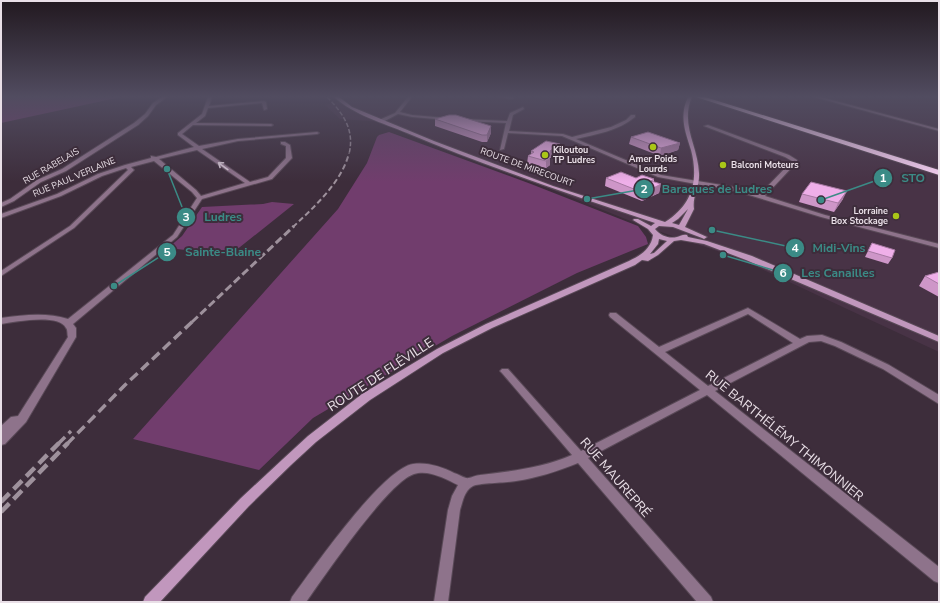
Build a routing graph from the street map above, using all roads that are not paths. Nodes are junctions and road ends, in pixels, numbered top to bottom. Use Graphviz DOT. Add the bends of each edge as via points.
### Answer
graph roads {
  1 [pos="134,125"];
  2 [pos="190,125"];
  3 [pos="391,125"];
  4 [pos="507,125"];
  5 [pos="619,125"];
  6 [pos="685,125"];
  7 [pos="787,125"];
  8 [pos="801,125"];
  9 [pos="921,125"];
  10 [pos="706,126"];
  11 [pos="939,130"];
  12 [pos="506,132"];
  13 [pos="317,133"];
  14 [pos="573,138"];
  15 [pos="283,143"];
  16 [pos="198,148"];
  17 [pos="502,150"];
  18 [pos="153,157"];
  19 [pos="127,166"];
  20 [pos="939,168"];
  21 [pos="939,174"];
  22 [pos="696,182"];
  23 [pos="249,184"];
  24 [pos="761,197"];
  25 [pos="200,198"];
  26 [pos="690,203"];
  27 [pos="602,204"];
  28 [pos="1,205"];
  29 [pos="1,216"];
  30 [pos="664,223"];
  31 [pos="683,229"];
  32 [pos="654,232"];
  33 [pos="682,238"];
  34 [pos="673,239"];
  35 [pos="939,246"];
  36 [pos="749,258"];
  37 [pos="632,263"];
  38 [pos="1,274"];
  39 [pos="613,315"];
  40 [pos="1,321"];
  41 [pos="69,323"];
  42 [pos="939,339"];
  43 [pos="800,343"];
  44 [pos="659,350"];
  45 [pos="505,371"];
  46 [pos="708,391"];
  47 [pos="939,400"];
  48 [pos="33,402"];
  49 [pos="1,432"];
  50 [pos="1,441"];
  51 [pos="579,457"];
  52 [pos="467,484"];
  53 [pos="939,576"];
  54 [pos="150,602"];
  55 [pos="297,602"];
  56 [pos="440,602"];
  57 [pos="706,602"];
  1 -- 28 [label="street, RUE RABELAIS" via="64,170 39,181"];
  2 -- 16 [label="street" via="180,134"];
  3 -- 27 [label="street, ROUTE DE MIRECOURT" via="520,176"];
  4 -- 12 [label="street"];
  5 -- 14 [label="street"];
  6 -- 22 [label="street" via="697,165"];
  7 -- 21 [label="highway"];
  8 -- 20 [label="highway"];
  9 -- 11 [label="street"];
  10 -- 24 [label="street" via="795,161"];
  12 -- 14 [label="street" via="563,135"];
  12 -- 17 [label="street"];
  13 -- 16 [label="street" via="234,141"];
  14 -- 22 [label="street" via="652,173"];
  15 -- 23 [label="street" via="288,145 289,158 270,178"];
  16 -- 18 [label="street"];
  23 -- 16 [label="street, one-way"];
  18 -- 19 [label="street, RUE PAUL VERLAINE"];
  18 -- 25 [label="street"];
  19 -- 29 [label="street, RUE PAUL VERLAINE" via="35,205"];
  19 -- 38 [label="street" via="131,170 72,227"];
  22 -- 24 [label="street" via="731,188"];
  22 -- 26 [label="street"];
  23 -- 25 [label="street"];
  24 -- 35 [label="street"];
  25 -- 41 [label="street" via="175,236"];
  26 -- 30 [label="street" via="676,218"];
  26 -- 31 [label="street" via="691,209 684,220"];
  27 -- 30 [label="street, ROUTE DE MIRECOURT"];
  27 -- 32 [label="street, ROUTE DE MIRECOURT"];
  30 -- 31 [label="street, ROUTE DE MIRECOURT"];
  30 -- 32 [label="street" via="653,226"];
  31 -- 33 [label="street" via="686,233"];
  31 -- 36 [label="street"];
  32 -- 34 [label="street, ROUTE DE MIRECOURT"];
  32 -- 37 [label="street, ROUTE DE FLÉVILLE" via="654,246"];
  33 -- 34 [label="street, ROUTE DE MIRECOURT"];
  33 -- 36 [label="street" via="705,242"];
  34 -- 37 [label="street, ROUTE DE FLÉVILLE" via="656,254"];
  36 -- 42 [label="street"];
  37 -- 54 [label="street, ROUTE DE FLÉVILLE" via="489,326 440,351 366,397 286,462"];
  39 -- 44 [label="street, RUE BARTHÉLÉMY THIMONNIER"];
  40 -- 41 [label="street" via="45,317"];
  41 -- 48 [label="street" via="72,326 72,337"];
  43 -- 44 [label="street" via="748,311"];
  43 -- 46 [label="street"];
  43 -- 47 [label="street" via="815,338 830,340 886,367"];
  44 -- 46 [label="street, RUE BARTHÉLÉMY THIMONNIER"];
  45 -- 51 [label="street, RUE MAUREPRÉ"];
  46 -- 51 [label="street"];
  46 -- 53 [label="street, RUE BARTHÉLÉMY THIMONNIER"];
  48 -- 49 [label="street"];
  48 -- 50 [label="street" via="22,419"];
  51 -- 52 [label="street" via="529,475 478,480"];
  51 -- 57 [label="street, RUE MAUREPRÉ"];
  52 -- 55 [label="street" via="441,471 412,469 404,472 348,532"];
  52 -- 56 [label="street" via="454,510"];
}
